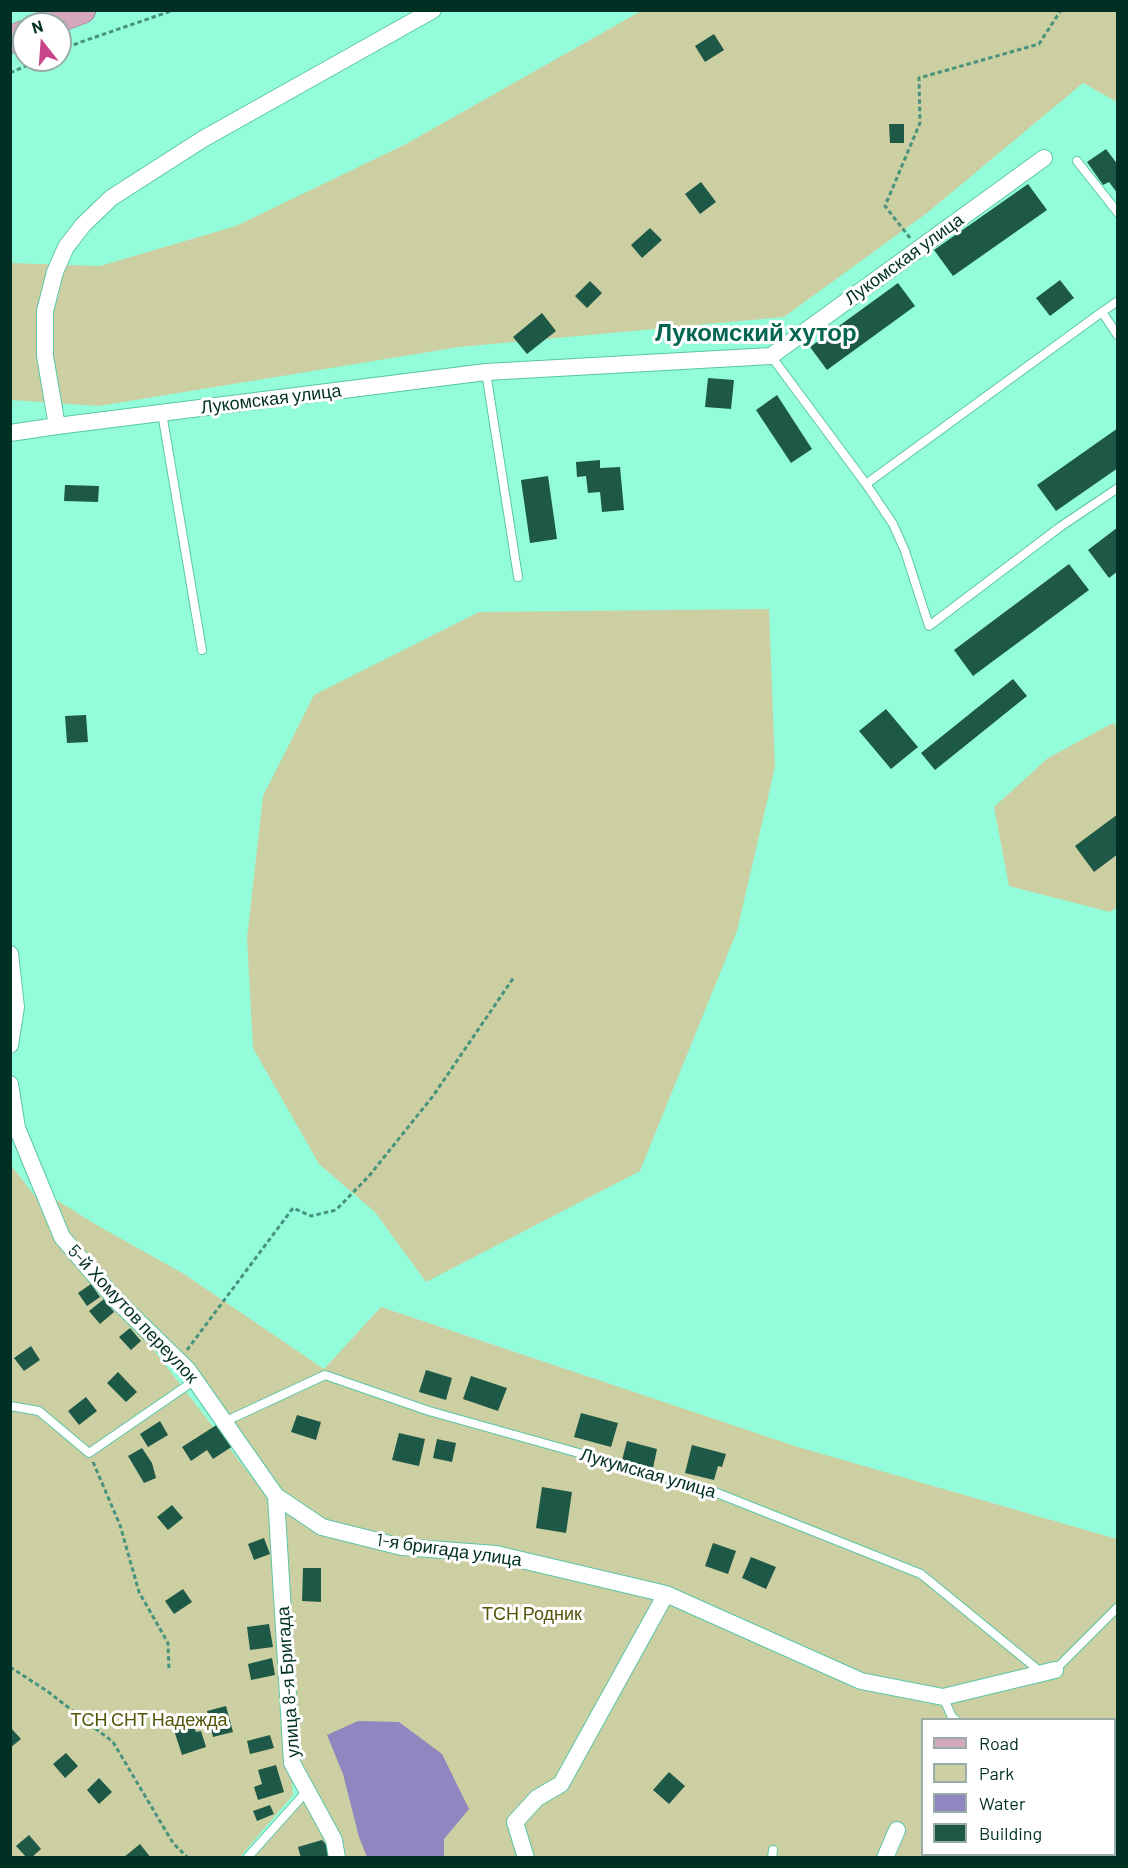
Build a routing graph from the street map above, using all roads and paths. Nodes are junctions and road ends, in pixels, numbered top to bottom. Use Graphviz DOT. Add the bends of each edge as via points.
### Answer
graph roads {
  1 [pos="174,10"];
  2 [pos="433,10"];
  3 [pos="1061,10"];
  4 [pos="72,46"];
  5 [pos="1044,158"];
  6 [pos="1077,161"];
  7 [pos="1118,213"];
  8 [pos="919,249"];
  9 [pos="1118,301"];
  10 [pos="1102,312"];
  11 [pos="1118,336"];
  12 [pos="771,356"];
  13 [pos="486,372"];
  14 [pos="162,413"];
  15 [pos="57,426"];
  16 [pos="10,433"];
  17 [pos="866,484"];
  18 [pos="1118,488"];
  19 [pos="518,577"];
  20 [pos="202,650"];
  21 [pos="10,954"];
  22 [pos="514,977"];
  23 [pos="10,1045"];
  24 [pos="10,1084"];
  25 [pos="179,1361"];
  26 [pos="195,1380"];
  27 [pos="10,1406"];
  28 [pos="224,1422"];
  29 [pos="89,1453"];
  30 [pos="276,1496"];
  31 [pos="666,1594"];
  32 [pos="1118,1607"];
  33 [pos="10,1667"];
  34 [pos="169,1669"];
  35 [pos="1049,1672"];
  36 [pos="943,1697"];
  37 [pos="954,1718"];
  38 [pos="308,1791"];
  39 [pos="897,1830"];
  40 [pos="188,1857"];
  41 [pos="247,1857"];
  42 [pos="337,1857"];
  43 [pos="526,1857"];
  44 [pos="885,1857"];
  1 -- 4 [label="path"];
  2 -- 15 [label="street" via="203,139 111,198 83,225 55,272 45,311 45,356"];
  3 -- 8 [label="path" via="1039,44 919,78 920,123 885,206"];
  5 -- 8 [label="street, Лукомская улица"];
  6 -- 7 [label="lane"];
  8 -- 12 [label="street, Лукомская улица"];
  9 -- 10 [label="lane"];
  10 -- 11 [label="lane"];
  10 -- 17 [label="lane"];
  12 -- 13 [label="street, Лукомская улица"];
  12 -- 17 [label="lane"];
  13 -- 14 [label="street, Лукомская улица"];
  13 -- 19 [label="lane"];
  14 -- 15 [label="street, Лукомская улица"];
  14 -- 20 [label="lane"];
  15 -- 16 [label="street"];
  17 -- 18 [label="lane" via="893,524 905,551 929,626"];
  21 -- 23 [label="street" via="16,1007"];
  22 -- 25 [label="path" via="433,1096 369,1176 336,1210 310,1216 292,1208"];
  24 -- 25 [label="street, 5-й Хомутов переулок" via="17,1128 62,1237 115,1299"];
  25 -- 26 [label="street, 5-й Хомутов переулок"];
  26 -- 28 [label="street, 5-й Хомутов переулок"];
  26 -- 29 [label="lane"];
  27 -- 29 [label="lane" via="39,1411"];
  28 -- 30 [label="street, 5-й Хомутов переулок"];
  28 -- 35 [label="lane, Лукумская улица" via="325,1375 429,1410 706,1489 921,1574"];
  29 -- 34 [label="path" via="120,1525 139,1592 168,1643"];
  30 -- 31 [label="street, 1-я бригада улица" via="322,1527 402,1547 496,1554"];
  30 -- 38 [label="street, улица 8-я Бригада" via="292,1763"];
  31 -- 36 [label="street, 1-я бригада улица" via="861,1681"];
  31 -- 43 [label="street" via="561,1784 537,1797 515,1822"];
  32 -- 35 [label="lane"];
  33 -- 40 [label="path" via="47,1690 113,1742 173,1843"];
  35 -- 36 [label="street"];
  36 -- 37 [label="lane"];
  38 -- 41 [label="lane"];
  38 -- 42 [label="street, улица 8-я Бригада" via="334,1840"];
  39 -- 44 [label="street"];
}
